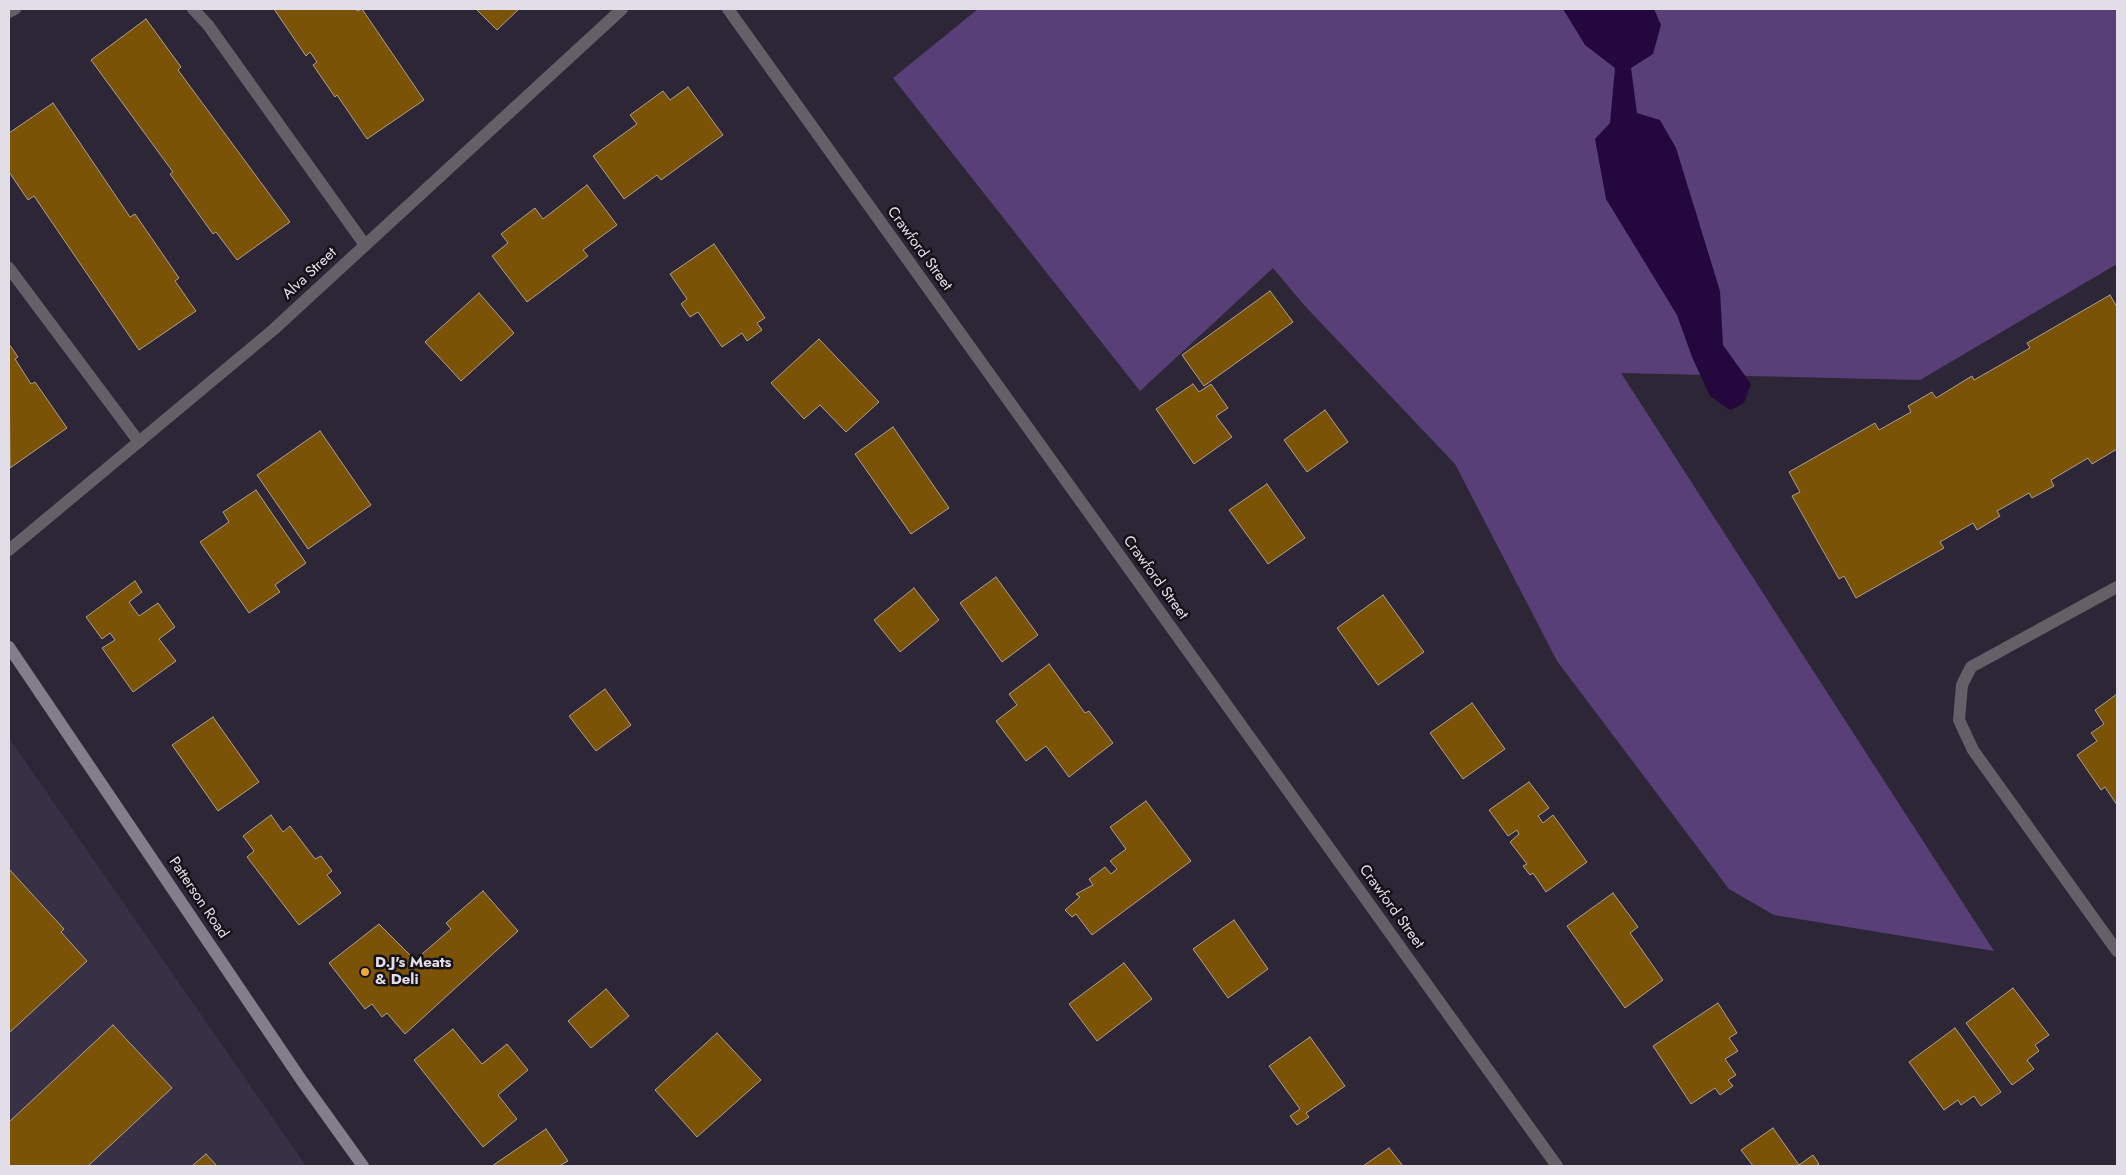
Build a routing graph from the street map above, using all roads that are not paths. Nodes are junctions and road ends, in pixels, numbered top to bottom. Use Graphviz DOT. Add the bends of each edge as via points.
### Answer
graph roads {
  1 [pos="15,9"];
  2 [pos="193,9"];
  3 [pos="622,9"];
  4 [pos="728,9"];
  5 [pos="9,12"];
  6 [pos="365,244"];
  7 [pos="9,268"];
  8 [pos="139,442"];
  9 [pos="9,550"];
  10 [pos="2117,587"];
  11 [pos="9,647"];
  12 [pos="2117,951"];
  13 [pos="363,1166"];
  14 [pos="1557,1166"];
  1 -- 5 [label="street"];
  2 -- 6 [label="street" via="208,25"];
  3 -- 6 [label="street, Alva Street"];
  4 -- 14 [label="street, Crawford Street"];
  6 -- 8 [label="street, Alva Street" via="273,330"];
  7 -- 8 [label="street"];
  8 -- 9 [label="street, Alva Street"];
  10 -- 12 [label="street" via="1971,668 1962,685 1959,720 1973,750"];
  11 -- 13 [label="street, Patterson Road"];
}
